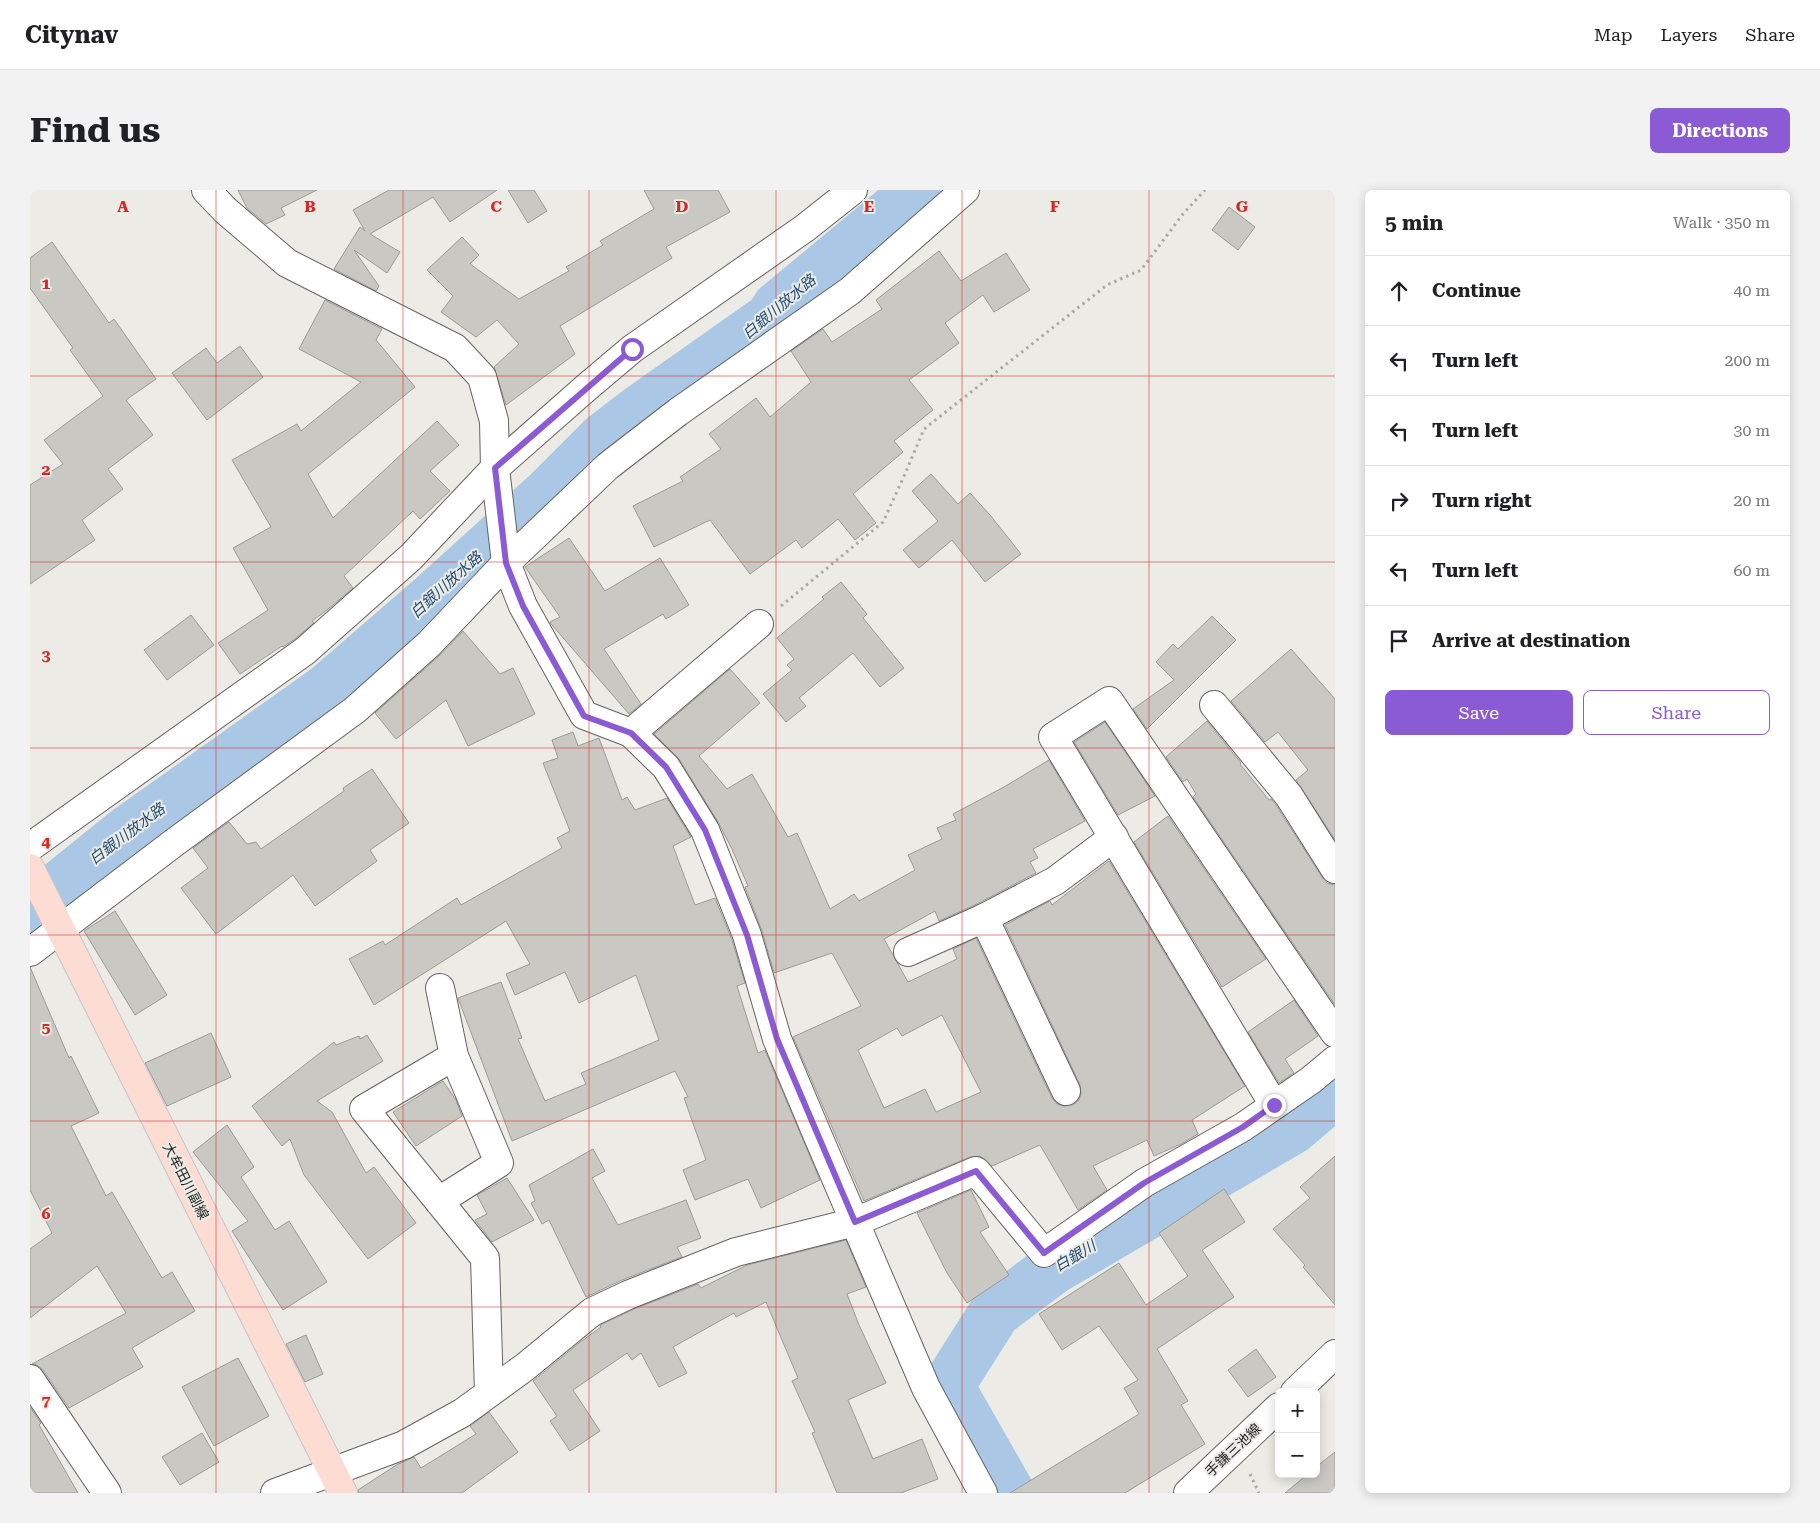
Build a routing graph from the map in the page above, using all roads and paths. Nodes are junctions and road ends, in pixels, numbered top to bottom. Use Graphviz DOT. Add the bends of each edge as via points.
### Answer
graph roads {
  1 [pos="206,190"];
  2 [pos="853,190"];
  3 [pos="965,190"];
  4 [pos="1205,190"];
  5 [pos="495,468"];
  6 [pos="506,563"];
  7 [pos="759,624"];
  8 [pos="1214,705"];
  9 [pos="631,733"];
  10 [pos="1114,837"];
  11 [pos="30,848"];
  12 [pos="30,868"];
  13 [pos="1335,869"];
  14 [pos="984,918"];
  15 [pos="59,927"];
  16 [pos="30,952"];
  17 [pos="908,952"];
  18 [pos="440,988"];
  19 [pos="1335,1033"];
  20 [pos="454,1056"];
  21 [pos="1335,1060"];
  22 [pos="1066,1091"];
  23 [pos="1274,1105"];
  24 [pos="439,1201"];
  25 [pos="855,1222"];
  26 [pos="1335,1354"];
  27 [pos="30,1379"];
  28 [pos="1299,1388"];
  29 [pos="489,1393"];
  30 [pos="1275,1411"];
  31 [pos="338,1482"];
  32 [pos="106,1493"];
  33 [pos="275,1493"];
  34 [pos="983,1493"];
  35 [pos="1188,1493"];
  1 -- 5 [label="street" via="287,263 455,348 482,377 494,421"];
  2 -- 5 [label="street" via="805,228 632,349"];
  3 -- 6 [label="street" via="850,291 678,412 608,466"];
  4 -- 7 [label="path" via="1142,270 1107,285 924,429 883,522"];
  5 -- 6 [label="street"];
  5 -- 11 [label="street" via="412,557 305,651"];
  6 -- 9 [label="street" via="523,606 584,716"];
  6 -- 15 [label="street" via="429,644 355,710"];
  7 -- 9 [label="street"];
  8 -- 13 [label="street" via="1289,796"];
  9 -- 25 [label="street" via="666,767 705,830 747,935 777,1039"];
  10 -- 14 [label="street" via="1055,881"];
  10 -- 19 [label="street" via="1053,737 1109,701"];
  10 -- 23 [label="street"];
  12 -- 15 [label="main road, 大牟田川副線"];
  14 -- 17 [label="street"];
  14 -- 22 [label="street"];
  15 -- 16 [label="street"];
  15 -- 31 [label="main road, 大牟田川副線"];
  18 -- 20 [label="street"];
  20 -- 24 [label="street" via="499,1163"];
  20 -- 24 [label="street" via="364,1108"];
  21 -- 23 [label="street"];
  23 -- 25 [label="street" via="1243,1127 1144,1183 1044,1253 976,1171"];
  24 -- 29 [label="street" via="485,1258"];
  25 -- 29 [label="street" via="736,1252 628,1295 592,1312"];
  25 -- 34 [label="street" via="926,1388"];
  26 -- 28 [label="street"];
  27 -- 32 [label="street"];
  29 -- 31 [label="street" via="462,1414"];
  30 -- 35 [label="street, 手鎌三池線"];
  31 -- 33 [label="street"];
}
